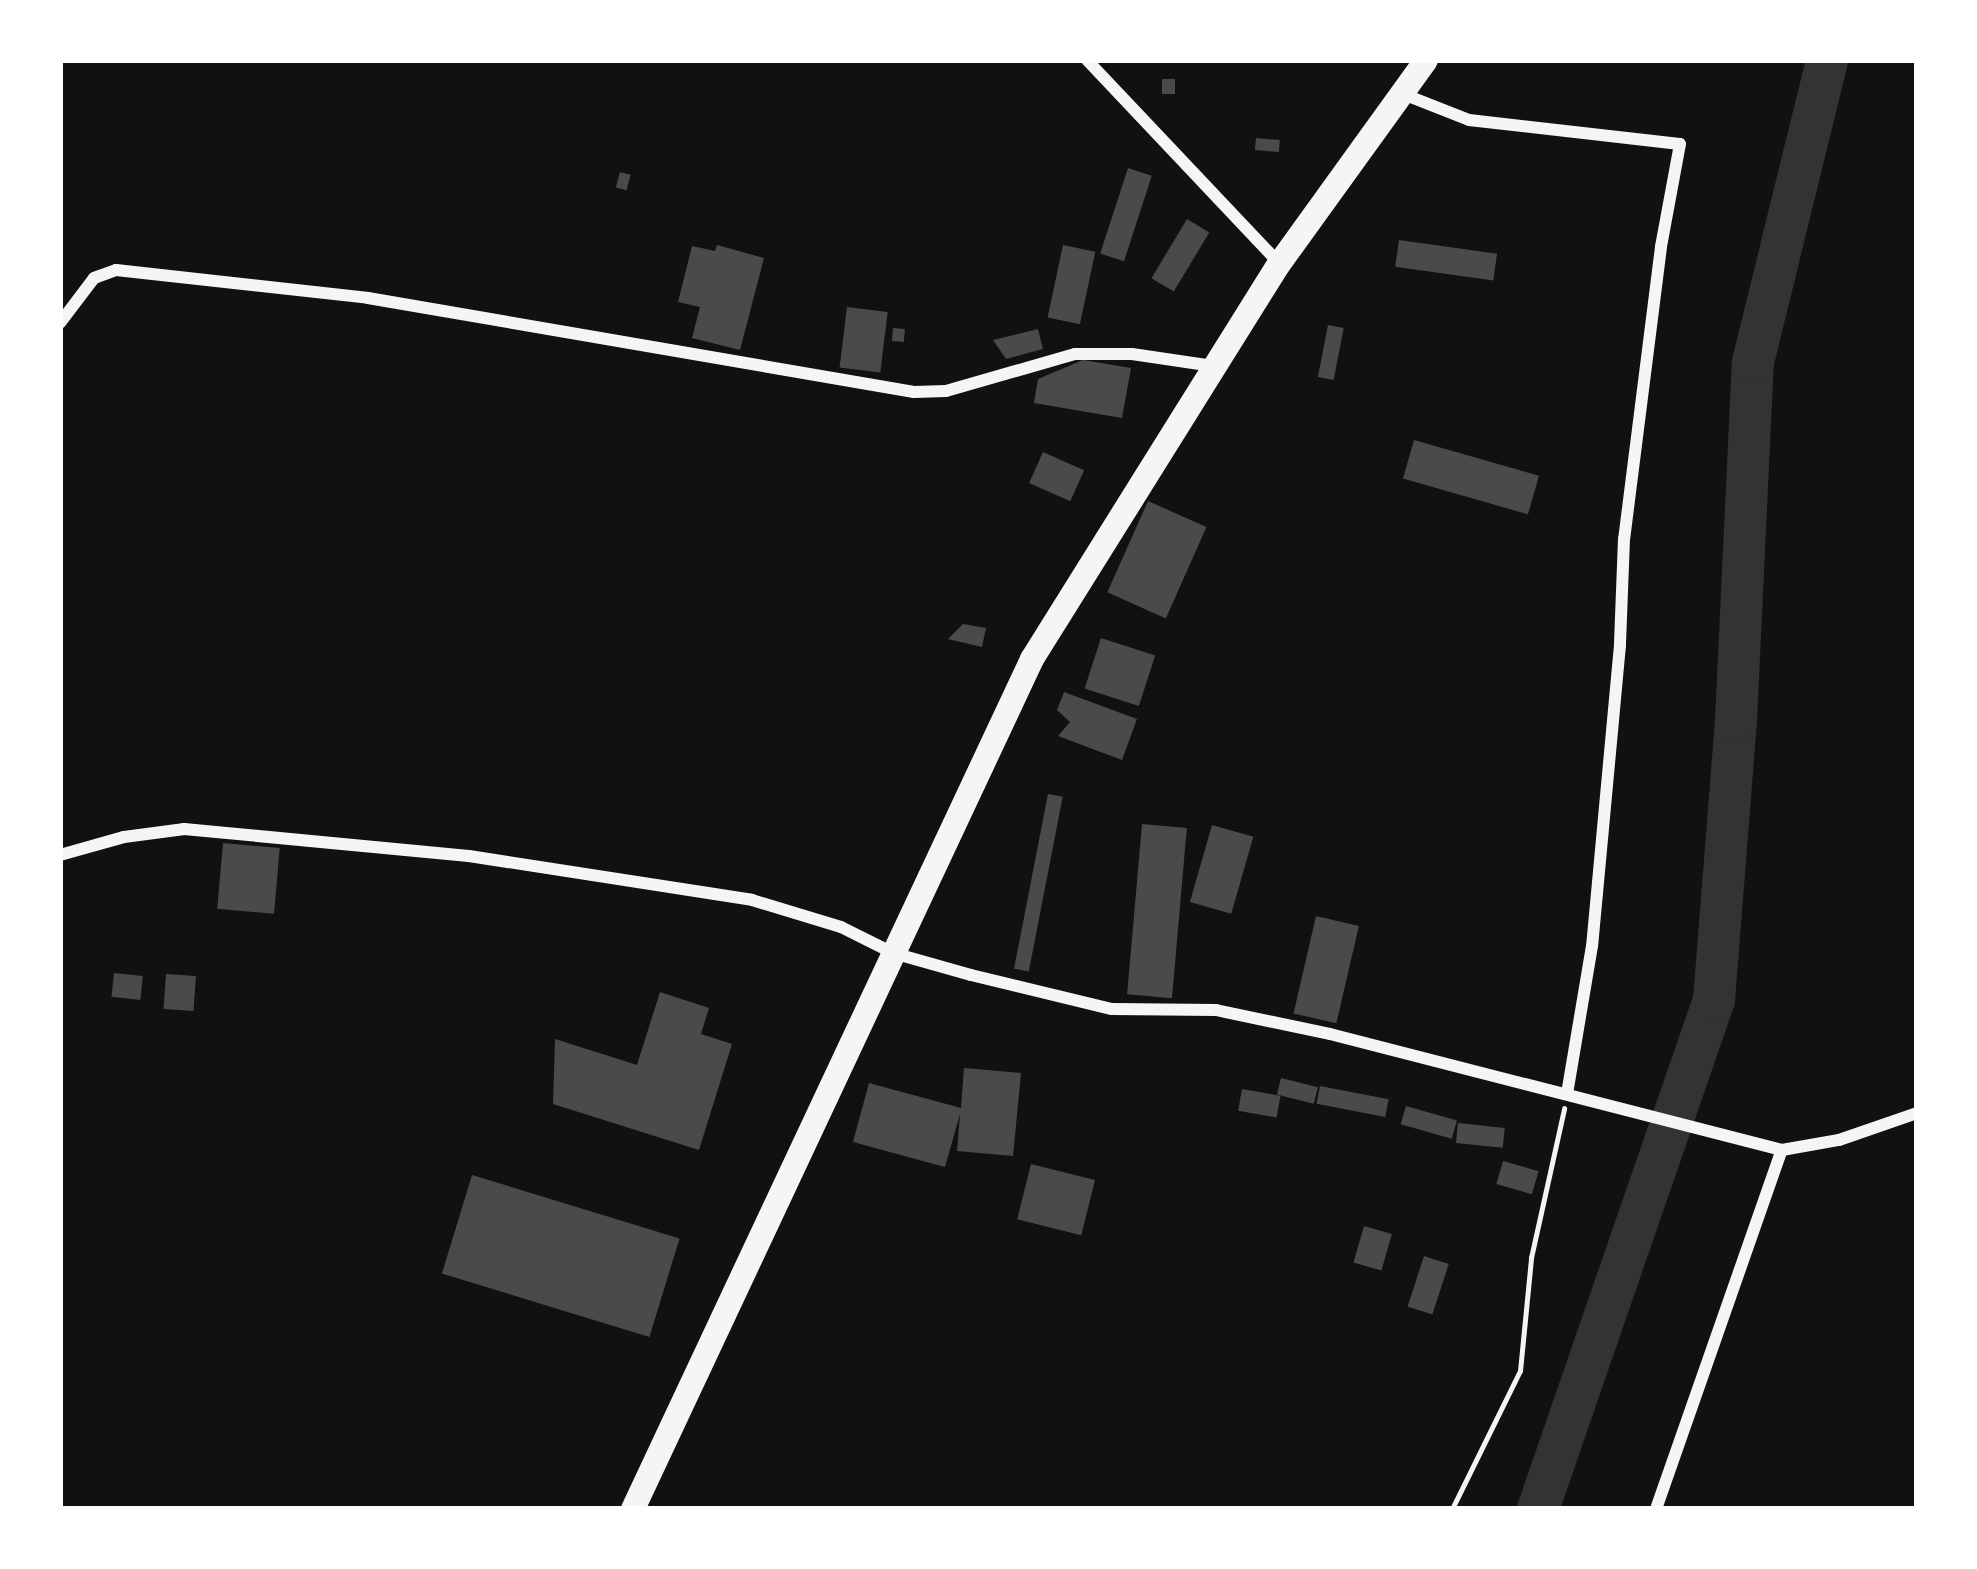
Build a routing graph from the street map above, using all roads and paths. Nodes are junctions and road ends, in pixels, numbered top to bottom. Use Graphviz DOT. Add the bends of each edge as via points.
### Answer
graph roads {
  1 [pos="1087,60"];
  2 [pos="1426,60"];
  3 [pos="1402,94"];
  4 [pos="1280,264"];
  5 [pos="60,322"];
  6 [pos="1214,366"];
  7 [pos="60,856"];
  8 [pos="893,953"];
  9 [pos="1567,1094"];
  10 [pos="1917,1113"];
  11 [pos="1782,1150"];
  12 [pos="633,1509"];
  13 [pos="1452,1509"];
  14 [pos="1656,1509"];
  1 -- 4 [label="street"];
  2 -- 3 [label="highway"];
  3 -- 4 [label="highway"];
  3 -- 9 [label="street" via="1469,120 1680,144 1624,539 1592,946"];
  4 -- 6 [label="highway"];
  5 -- 6 [label="street" via="94,278 116,271 368,298 914,392 946,391 1075,354"];
  6 -- 8 [label="highway" via="1032,659"];
  7 -- 8 [label="street" via="184,829 469,856 752,900 841,927"];
  8 -- 9 [label="street" via="1112,1009 1216,1010"];
  8 -- 12 [label="highway"];
  9 -- 11 [label="street"];
  9 -- 13 [label="path" via="1531,1258 1520,1371"];
  10 -- 11 [label="street"];
  11 -- 14 [label="street"];
}
